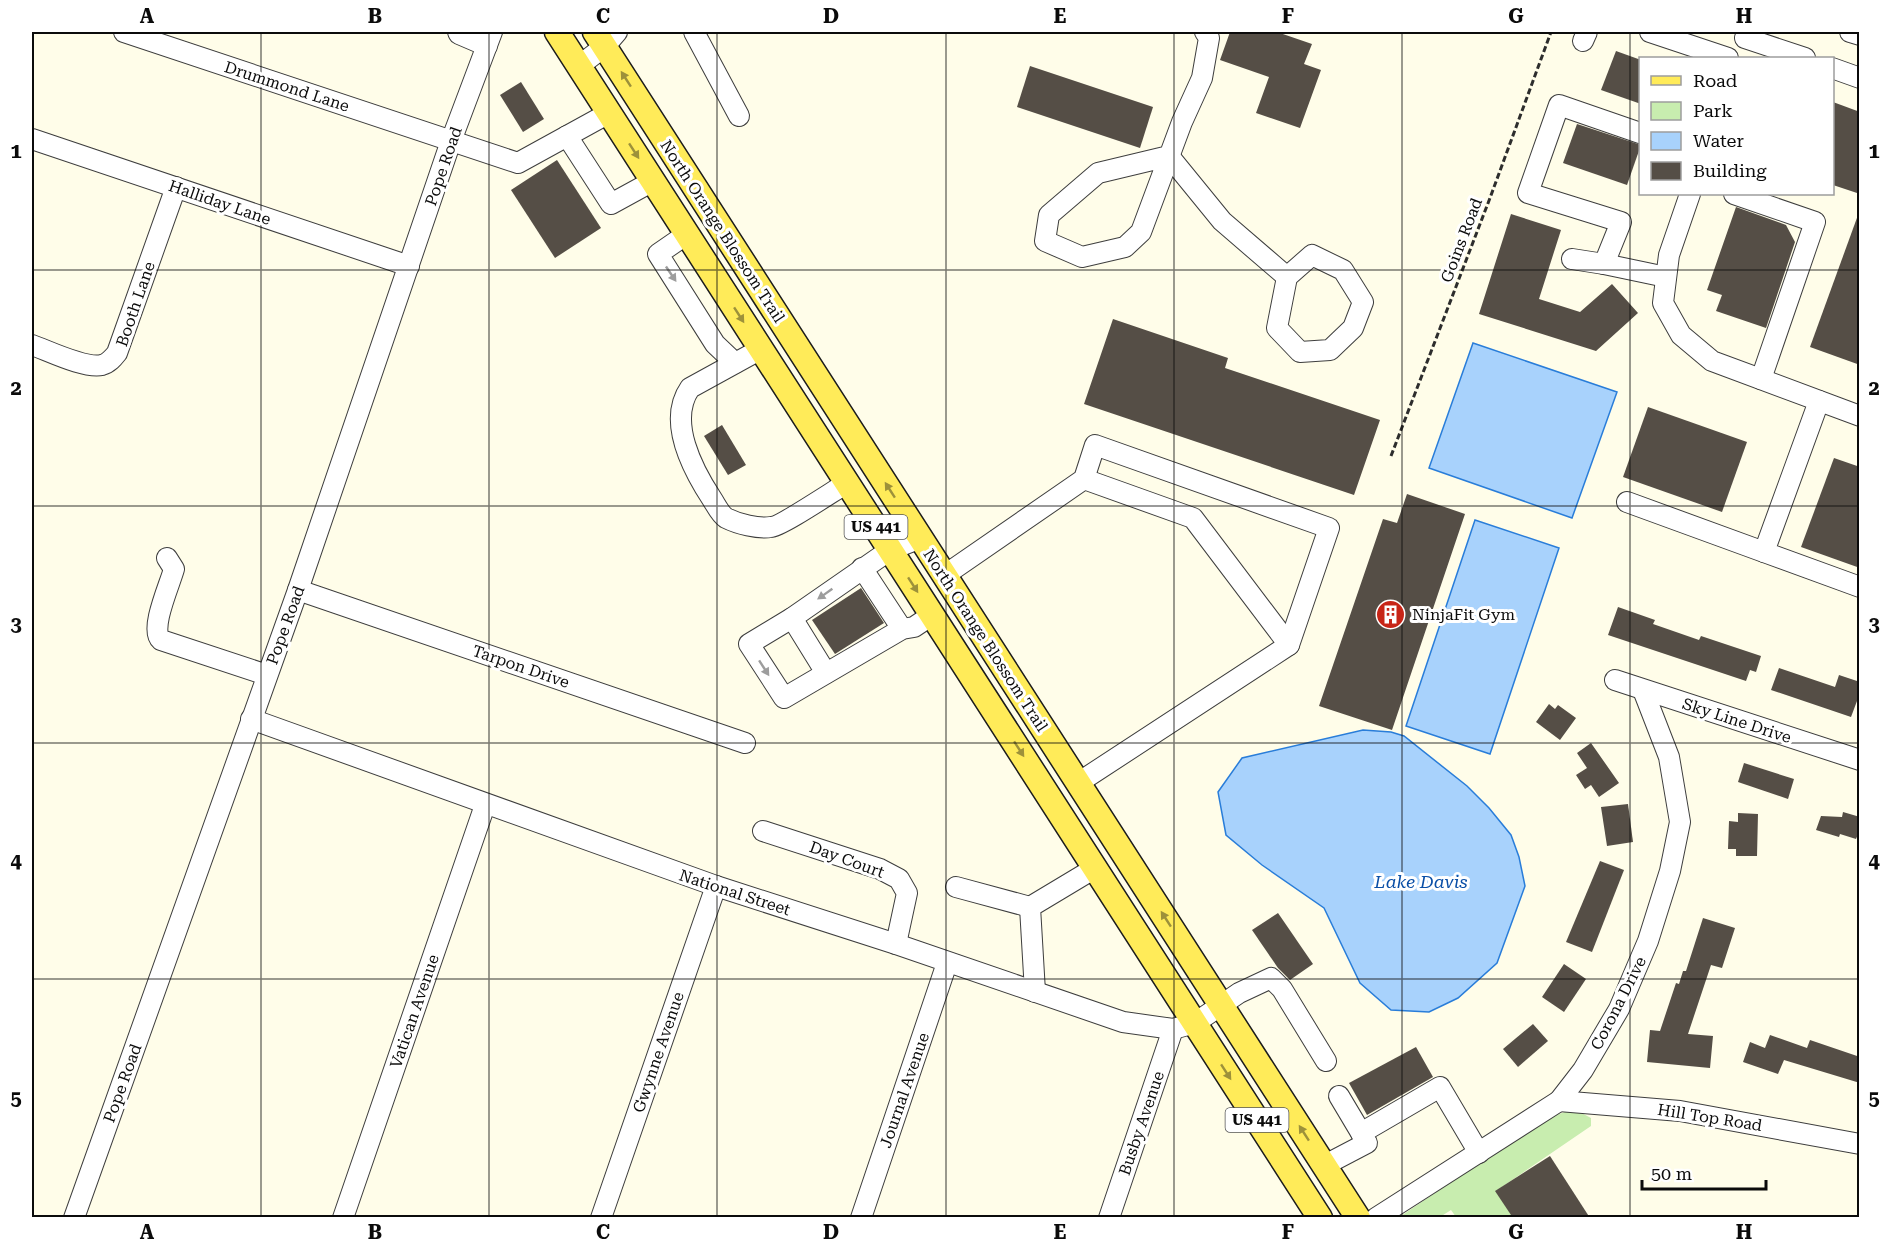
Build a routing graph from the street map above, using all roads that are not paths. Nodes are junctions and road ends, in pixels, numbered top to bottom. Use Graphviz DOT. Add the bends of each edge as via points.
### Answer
graph roads {
  1 [pos="124,32"];
  2 [pos="458,32"];
  3 [pos="557,32"];
  4 [pos="694,32"];
  5 [pos="1205,32"];
  6 [pos="1650,32"];
  7 [pos="1850,32"];
  8 [pos="1746,35"];
  9 [pos="1860,35"];
  10 [pos="606,36"];
  11 [pos="490,39"];
  12 [pos="1725,57"];
  13 [pos="1738,57"];
  14 [pos="1802,57"];
  15 [pos="579,66"];
  16 [pos="1834,68"];
  17 [pos="1860,78"];
  18 [pos="609,113"];
  19 [pos="739,116"];
  20 [pos="1639,132"];
  21 [pos="567,136"];
  22 [pos="32,139"];
  23 [pos="451,141"];
  24 [pos="1169,156"];
  25 [pos="653,181"];
  26 [pos="176,188"];
  27 [pos="1690,195"];
  28 [pos="1737,195"];
  29 [pos="687,234"];
  30 [pos="1572,259"];
  31 [pos="1604,264"];
  32 [pos="409,266"];
  33 [pos="1287,277"];
  34 [pos="1666,277"];
  35 [pos="32,345"];
  36 [pos="761,349"];
  37 [pos="735,363"];
  38 [pos="1761,379"];
  39 [pos="1819,400"];
  40 [pos="1859,414"];
  41 [pos="1084,479"];
  42 [pos="847,483"];
  43 [pos="1627,502"];
  44 [pos="921,538"];
  45 [pos="890,550"];
  46 [pos="1764,552"];
  47 [pos="168,558"];
  48 [pos="862,568"];
  49 [pos="945,575"];
  50 [pos="1860,587"];
  51 [pos="297,590"];
  52 [pos="932,615"];
  53 [pos="792,618"];
  54 [pos="902,629"];
  55 [pos="1289,645"];
  56 [pos="826,673"];
  57 [pos="267,675"];
  58 [pos="1615,681"];
  59 [pos="1643,690"];
  60 [pos="251,719"];
  61 [pos="745,743"];
  62 [pos="1860,760"];
  63 [pos="1078,783"];
  64 [pos="485,804"];
  65 [pos="763,831"];
  66 [pos="1095,868"];
  67 [pos="716,886"];
  68 [pos="956,887"];
  69 [pos="1030,907"];
  70 [pos="896,944"];
  71 [pos="948,963"];
  72 [pos="1035,992"];
  73 [pos="1221,1004"];
  74 [pos="1184,1026"];
  75 [pos="1326,1061"];
  76 [pos="1339,1096"];
  77 [pos="1559,1101"];
  78 [pos="1361,1133"];
  79 [pos="1860,1144"];
  80 [pos="1479,1153"];
  81 [pos="1325,1165"];
  82 [pos="74,1218"];
  83 [pos="343,1218"];
  84 [pos="601,1218"];
  85 [pos="861,1218"];
  86 [pos="1109,1218"];
  87 [pos="1320,1218"];
  88 [pos="1359,1218"];
  89 [pos="1377,1218"];
  1 -- 23 [label="street, Drummond Lane"];
  2 -- 11 [label="street"];
  3 -- 15 [label="main road, North Orange Blossom Trail / US 441"];
  4 -- 19 [label="street"];
  5 -- 24 [label="street" via="1209,39 1202,78"];
  6 -- 12 [label="street"];
  7 -- 9 [label="street"];
  8 -- 13 [label="street"];
  8 -- 14 [label="street"];
  10 -- 15 [label="street"];
  44 -- 10 [label="main road, North Orange Blossom Trail / US 441, one-way"];
  11 -- 23 [label="street, Pope Road"];
  15 -- 18 [label="main road, North Orange Blossom Trail / US 441"];
  16 -- 17 [label="street"];
  18 -- 21 [label="street, Drummond Lane"];
  18 -- 25 [label="main road, North Orange Blossom Trail / US 441, one-way"];
  20 -- 31 [label="street" via="1559,105 1528,193 1621,222"];
  21 -- 23 [label="street, Drummond Lane" via="518,163"];
  21 -- 25 [label="street" via="611,204"];
  22 -- 26 [label="street, Halliday Lane"];
  23 -- 32 [label="street, Pope Road"];
  24 -- 24 [label="street" via="1141,232 1125,247 1082,257 1045,241 1049,214 1098,173"];
  24 -- 33 [label="street" via="1222,221"];
  25 -- 29 [label="main road, North Orange Blossom Trail / US 441"];
  26 -- 32 [label="street, Halliday Lane"];
  26 -- 35 [label="street, Booth Lane" via="117,353 111,360 90,365"];
  27 -- 34 [label="street" via="1669,255"];
  28 -- 38 [label="street" via="1815,222"];
  29 -- 36 [label="main road, North Orange Blossom Trail / US 441, one-way"];
  29 -- 37 [label="street, one-way" via="658,255 715,344"];
  30 -- 31 [label="street"];
  31 -- 34 [label="street"];
  32 -- 51 [label="street, Pope Road"];
  33 -- 33 [label="street" via="1312,255 1343,270 1363,302 1353,328 1330,350 1300,352 1277,328"];
  34 -- 38 [label="street" via="1663,303 1681,335 1712,361"];
  36 -- 37 [label="street"];
  36 -- 42 [label="main road, North Orange Blossom Trail / US 441"];
  37 -- 42 [label="street" via="690,388 682,410 684,440 701,483 724,517 773,528"];
  38 -- 39 [label="street"];
  39 -- 40 [label="street"];
  39 -- 46 [label="street"];
  41 -- 49 [label="street"];
  41 -- 55 [label="street" via="1193,518"];
  41 -- 55 [label="street" via="1095,445 1329,528"];
  42 -- 45 [label="main road, North Orange Blossom Trail / US 441"];
  43 -- 46 [label="street"];
  44 -- 45 [label="street"];
  44 -- 49 [label="main road, North Orange Blossom Trail / US 441"];
  45 -- 48 [label="street"];
  45 -- 52 [label="main road, North Orange Blossom Trail / US 441, one-way"];
  46 -- 50 [label="street"];
  47 -- 57 [label="street" via="174,569 157,637"];
  48 -- 53 [label="street, one-way"];
  48 -- 54 [label="street"];
  49 -- 63 [label="main road, North Orange Blossom Trail / US 441"];
  51 -- 57 [label="street, Pope Road"];
  51 -- 61 [label="street, Tarpon Drive"];
  52 -- 54 [label="street" via="914,627"];
  52 -- 66 [label="main road, North Orange Blossom Trail / US 441, one-way"];
  53 -- 56 [label="street"];
  53 -- 56 [label="street, one-way" via="749,644 784,698"];
  54 -- 56 [label="street"];
  55 -- 63 [label="street"];
  57 -- 60 [label="street, Pope Road"];
  58 -- 59 [label="street, Sky Line Drive"];
  59 -- 62 [label="street, Sky Line Drive"];
  59 -- 77 [label="street, Corona Drive" via="1669,757 1680,822 1670,871 1648,941 1619,1009 1583,1070"];
  60 -- 64 [label="street, National Street"];
  60 -- 82 [label="street, Pope Road"];
  73 -- 63 [label="main road, North Orange Blossom Trail / US 441, one-way"];
  64 -- 67 [label="street, National Street"];
  64 -- 83 [label="street, Vatican Avenue"];
  65 -- 70 [label="street, Day Court" via="880,869 898,879 907,893"];
  66 -- 69 [label="street"];
  66 -- 74 [label="main road, North Orange Blossom Trail / US 441"];
  67 -- 70 [label="street, National Street"];
  67 -- 84 [label="street, Gwynne Avenue"];
  68 -- 69 [label="street"];
  69 -- 72 [label="street"];
  70 -- 71 [label="street, National Street"];
  71 -- 72 [label="street, National Street"];
  71 -- 85 [label="street, Journal Avenue"];
  72 -- 74 [label="street, National Street" via="1123,1022"];
  73 -- 74 [label="street"];
  73 -- 75 [label="street" via="1270,978 1282,989"];
  81 -- 73 [label="main road, North Orange Blossom Trail / US 441, one-way"];
  74 -- 86 [label="street, Busby Avenue"];
  74 -- 87 [label="main road, North Orange Blossom Trail / US 441, one-way"];
  76 -- 78 [label="street"];
  77 -- 79 [label="street, Hill Top Road" via="1680,1111"];
  77 -- 80 [label="street, Corona Drive"];
  78 -- 80 [label="street" via="1440,1087"];
  78 -- 81 [label="street" via="1367,1143"];
  80 -- 89 [label="street, Corona Drive"];
  81 -- 88 [label="main road, North Orange Blossom Trail / US 441"];
}
